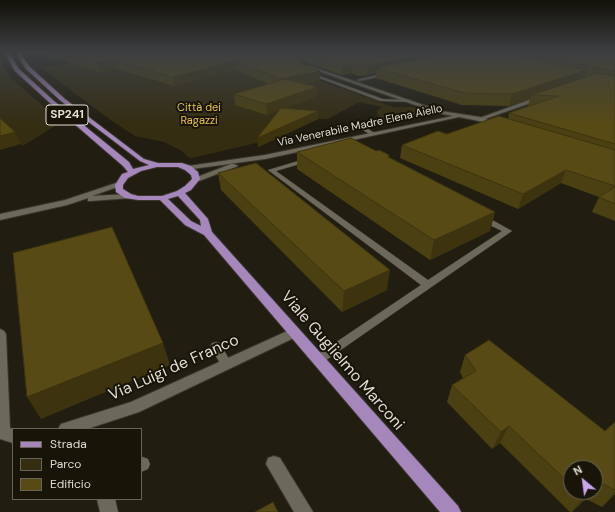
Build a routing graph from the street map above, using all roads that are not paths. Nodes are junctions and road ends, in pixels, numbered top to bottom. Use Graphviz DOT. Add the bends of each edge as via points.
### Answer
graph roads {
  1 [pos="25,77"];
  2 [pos="38,77"];
  3 [pos="340,77"];
  4 [pos="348,77"];
  5 [pos="373,77"];
  6 [pos="359,80"];
  7 [pos="546,96"];
  8 [pos="460,116"];
  9 [pos="480,119"];
  10 [pos="503,126"];
  11 [pos="363,128"];
  12 [pos="373,134"];
  13 [pos="338,141"];
  14 [pos="347,146"];
  15 [pos="265,157"];
  16 [pos="315,158"];
  17 [pos="157,165"];
  18 [pos="188,168"];
  19 [pos="132,172"];
  20 [pos="196,178"];
  21 [pos="119,185"];
  22 [pos="180,193"];
  23 [pos="128,196"];
  24 [pos="162,198"];
  25 [pos="67,202"];
  26 [pos="474,213"];
  27 [pos="0,217"];
  28 [pos="207,233"];
  29 [pos="428,285"];
  30 [pos="294,333"];
  31 [pos="0,334"];
  32 [pos="216,346"];
  33 [pos="318,360"];
  34 [pos="226,364"];
  35 [pos="85,426"];
  36 [pos="72,428"];
  37 [pos="12,436"];
  38 [pos="274,464"];
  39 [pos="106,500"];
  40 [pos="109,512"];
  41 [pos="304,512"];
  42 [pos="452,512"];
  1 -- 19 [label="main road, SP241" via="126,164"];
  2 -- 17 [label="main road" via="63,100 142,160"];
  3 -- 8 [label="street" via="440,112"];
  4 -- 6 [label="street"];
  5 -- 6 [label="street"];
  6 -- 8 [label="street" via="448,109"];
  7 -- 9 [label="street"];
  8 -- 9 [label="street"];
  8 -- 12 [label="street, Via Venerabile Madre Elena Aiello"];
  9 -- 10 [label="street"];
  11 -- 12 [label="lane"];
  12 -- 13 [label="street, Via Venerabile Madre Elena Aiello"];
  13 -- 14 [label="lane"];
  13 -- 15 [label="street, Via Venerabile Madre Elena Aiello"];
  15 -- 18 [label="street, Via Venerabile Madre Elena Aiello"];
  15 -- 20 [label="street, Via Venerabile Madre Elena Aiello"];
  16 -- 29 [label="lane" via="271,170"];
  17 -- 18 [label="main road" via="179,165"];
  17 -- 19 [label="main road"];
  18 -- 20 [label="main road" via="196,174"];
  19 -- 21 [label="main road"];
  20 -- 22 [label="main road"];
  21 -- 23 [label="main road" via="119,190"];
  21 -- 25 [label="street"];
  22 -- 24 [label="main road"];
  22 -- 28 [label="main road, Viale Guglielmo Marconi" via="204,219"];
  23 -- 24 [label="main road" via="144,199"];
  23 -- 25 [label="street"];
  24 -- 28 [label="main road, Viale Guglielmo Marconi" via="188,224"];
  25 -- 27 [label="street"];
  26 -- 29 [label="lane" via="508,231"];
  28 -- 30 [label="main road, Viale Guglielmo Marconi"];
  29 -- 33 [label="lane"];
  30 -- 33 [label="main road, Viale Guglielmo Marconi"];
  30 -- 34 [label="street, Via Luigi de Franco"];
  31 -- 37 [label="street" via="3,433"];
  32 -- 34 [label="lane"];
  33 -- 42 [label="main road, Viale Guglielmo Marconi"];
  34 -- 35 [label="street, Via Luigi de Franco" via="134,407"];
  35 -- 36 [label="street, Via Luigi de Franco"];
  38 -- 41 [label="street"];
  39 -- 40 [label="street"];
}
